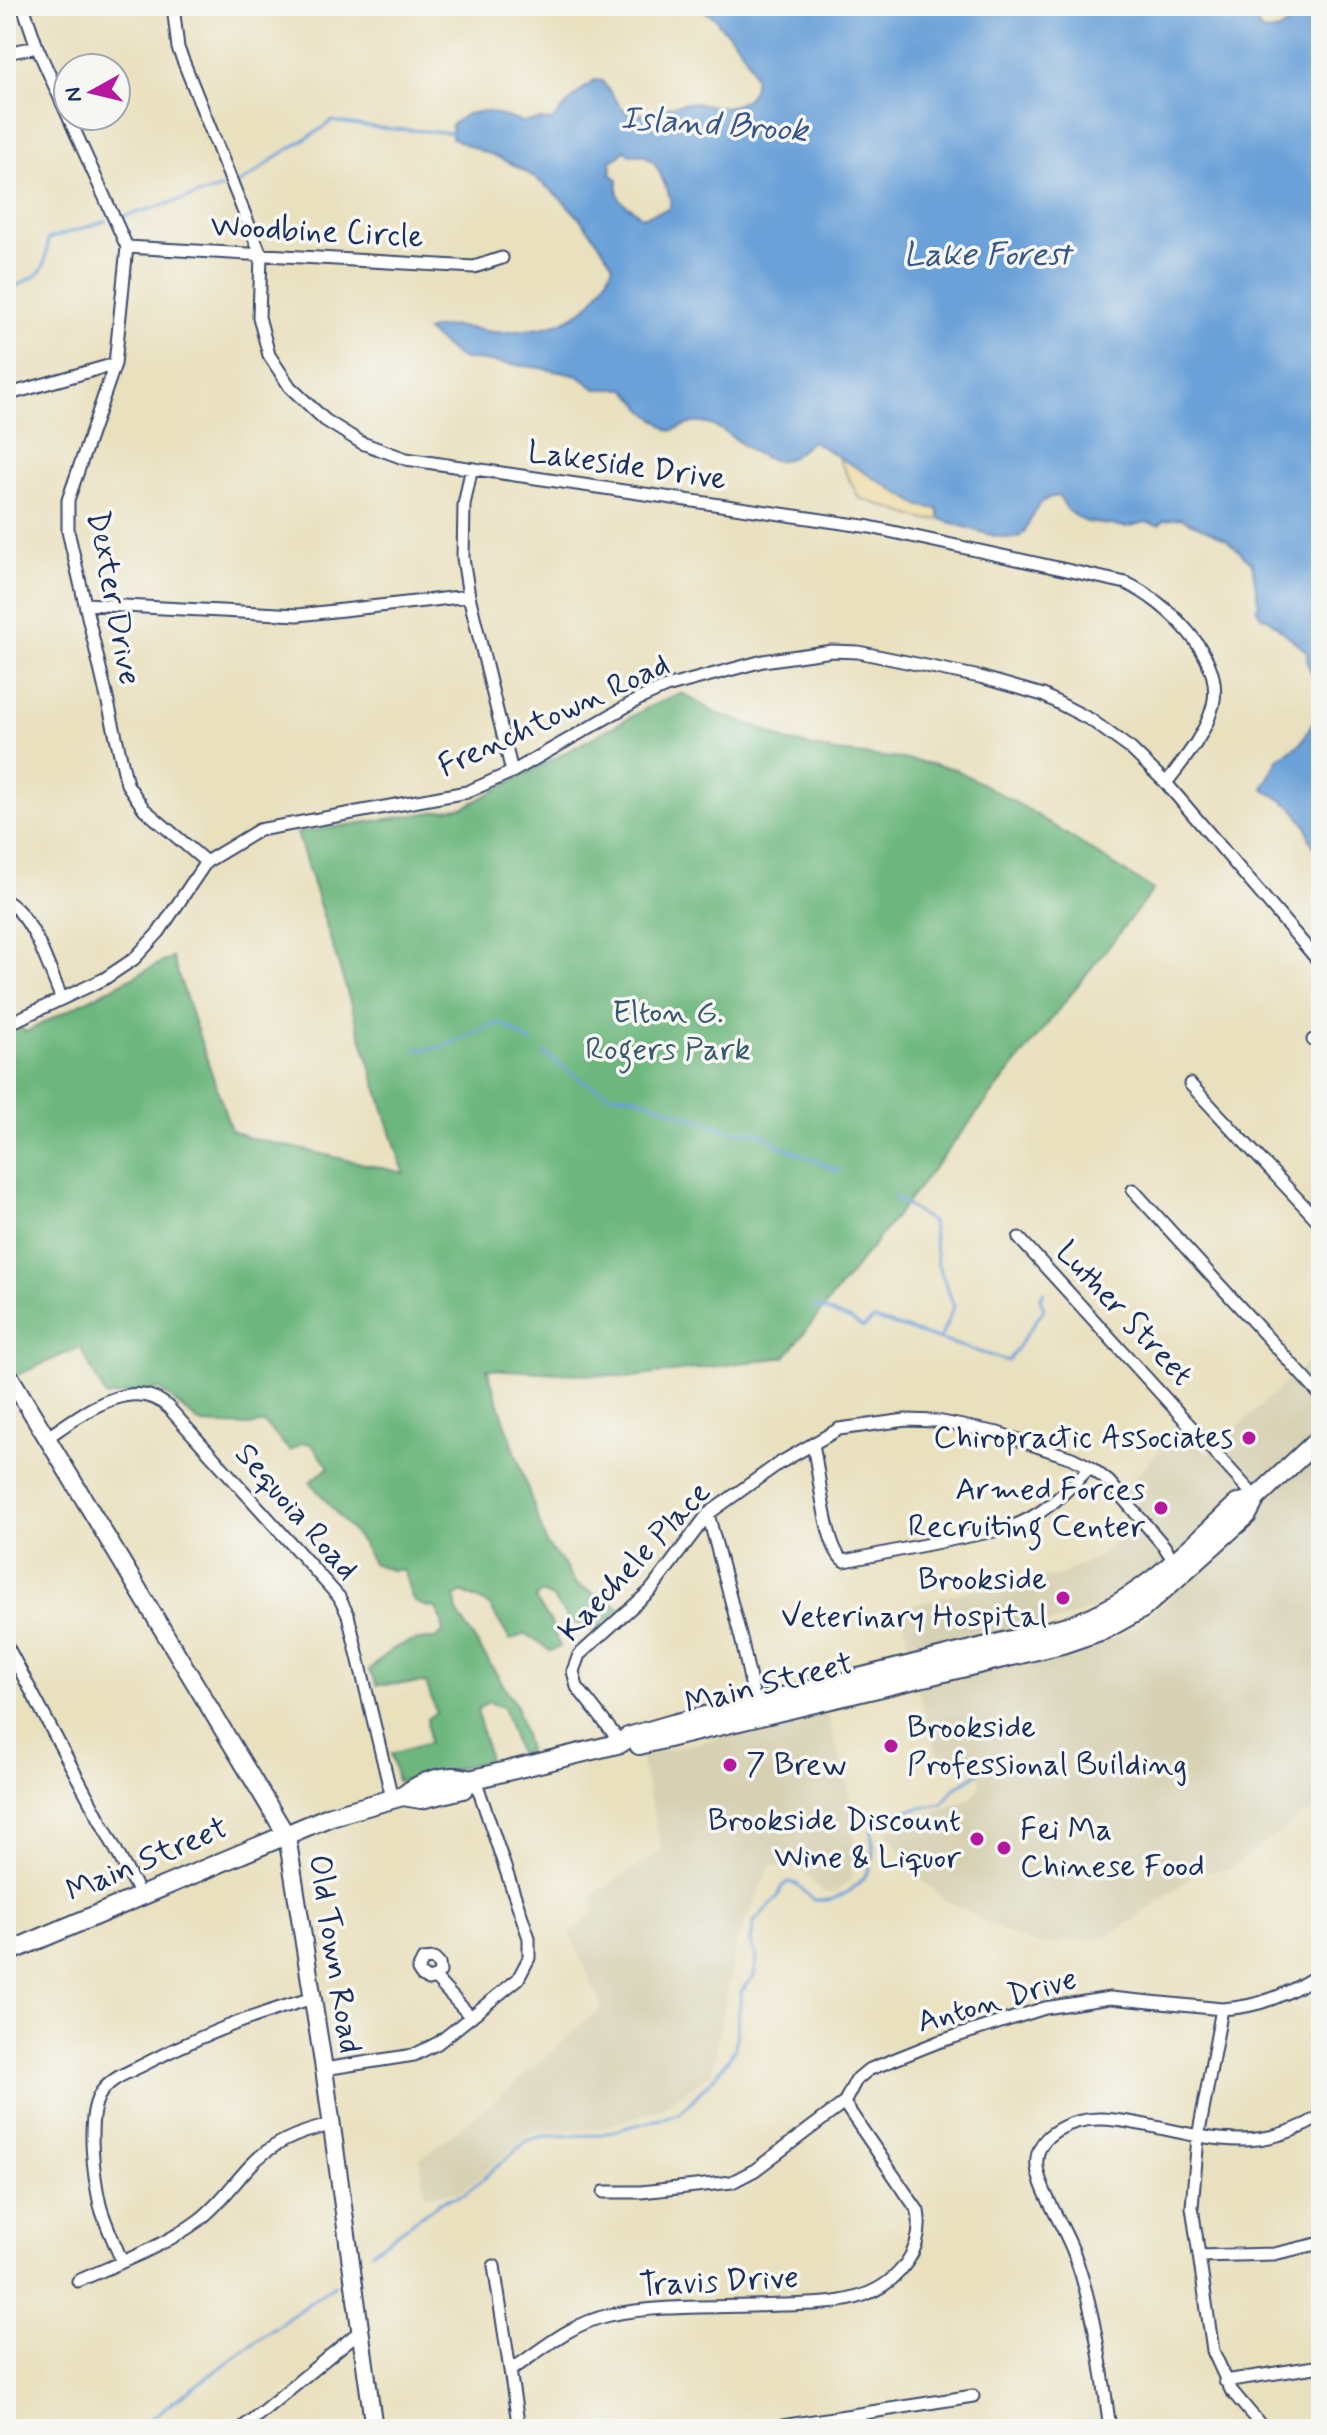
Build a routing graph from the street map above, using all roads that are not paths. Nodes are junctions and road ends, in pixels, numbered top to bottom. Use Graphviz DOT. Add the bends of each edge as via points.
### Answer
graph roads {
  1 [pos="23,6"];
  2 [pos="173,6"];
  3 [pos="37,47"];
  4 [pos="6,53"];
  5 [pos="127,247"];
  6 [pos="261,255"];
  7 [pos="502,258"];
  8 [pos="115,364"];
  9 [pos="6,395"];
  10 [pos="471,471"];
  11 [pos="469,596"];
  12 [pos="85,604"];
  13 [pos="512,772"];
  14 [pos="1166,783"];
  15 [pos="206,862"];
  16 [pos="6,901"];
  17 [pos="1321,964"];
  18 [pos="62,999"];
  19 [pos="6,1025"];
  20 [pos="1190,1084"];
  21 [pos="1133,1190"];
  22 [pos="1321,1224"];
  23 [pos="1019,1238"];
  24 [pos="6,1370"];
  25 [pos="1321,1396"];
  26 [pos="48,1437"];
  27 [pos="1321,1437"];
  28 [pos="813,1445"];
  29 [pos="1090,1467"];
  30 [pos="1256,1498"];
  31 [pos="708,1514"];
  32 [pos="1178,1569"];
  33 [pos="6,1644"];
  34 [pos="757,1710"];
  35 [pos="621,1743"];
  36 [pos="473,1779"];
  37 [pos="397,1797"];
  38 [pos="287,1836"];
  39 [pos="140,1895"];
  40 [pos="6,1953"];
  41 [pos="1321,1973"];
  42 [pos="435,1978"];
  43 [pos="313,1998"];
  44 [pos="1222,2009"];
  45 [pos="471,2017"];
  46 [pos="324,2069"];
  47 [pos="844,2103"];
  48 [pos="1321,2116"];
  49 [pos="332,2125"];
  50 [pos="1198,2137"];
  51 [pos="604,2192"];
  52 [pos="1321,2243"];
  53 [pos="1199,2256"];
  54 [pos="122,2262"];
  55 [pos="494,2266"];
  56 [pos="78,2281"];
  57 [pos="360,2331"];
  58 [pos="1321,2366"];
  59 [pos="510,2371"];
  60 [pos="1225,2381"];
  61 [pos="973,2396"];
  62 [pos="241,2429"];
  63 [pos="374,2429"];
  64 [pos="519,2429"];
  65 [pos="763,2429"];
  66 [pos="1110,2429"];
  67 [pos="1264,2429"];
  1 -- 3 [label="street"];
  2 -- 6 [label="street, Lakeside Drive" via="178,48"];
  3 -- 4 [label="street"];
  3 -- 5 [label="street"];
  5 -- 6 [label="street, Woodbine Circle"];
  5 -- 8 [label="street, Dexter Drive"];
  6 -- 7 [label="street, Woodbine Circle" via="474,267"];
  6 -- 10 [label="street, Lakeside Drive" via="259,317 264,342 290,387 325,420 362,443 406,459"];
  8 -- 9 [label="street"];
  8 -- 12 [label="street, Dexter Drive" via="68,500 68,531"];
  10 -- 11 [label="street" via="463,523"];
  10 -- 14 [label="street, Lakeside Drive" via="870,527 1139,589 1170,611 1191,636 1214,685 1210,716"];
  11 -- 12 [label="street" via="281,615"];
  11 -- 13 [label="street"];
  12 -- 15 [label="street, Dexter Drive" via="127,784 144,809"];
  13 -- 14 [label="street, Frenchtown Road" via="666,687 763,661 832,651 980,677 1043,695 1107,731"];
  13 -- 15 [label="street, Frenchtown Road" via="452,797 259,830"];
  14 -- 17 [label="street, Frenchtown Road"];
  15 -- 18 [label="street, Frenchtown Road" via="144,950 111,975"];
  16 -- 18 [label="street" via="31,929"];
  18 -- 19 [label="street, Frenchtown Road"];
  20 -- 22 [label="street"];
  21 -- 25 [label="street"];
  23 -- 30 [label="street, Luther Street"];
  24 -- 26 [label="main road, Old Town Road"];
  26 -- 37 [label="street, Sequoia Road" via="127,1394 150,1394 169,1408 339,1597"];
  26 -- 38 [label="main road, Old Town Road"];
  27 -- 30 [label="main road, Main Street"];
  28 -- 29 [label="street, Kaechele Place" via="853,1425 937,1421 998,1433"];
  28 -- 29 [label="street" via="831,1539 841,1560 1014,1526 1036,1516"];
  28 -- 31 [label="street, Kaechele Place"];
  29 -- 32 [label="street, Kaechele Place" via="1133,1509"];
  30 -- 32 [label="main road, Main Street" via="1237,1504"];
  31 -- 34 [label="street"];
  31 -- 35 [label="street, Kaechele Place" via="651,1590 574,1663 577,1687"];
  32 -- 34 [label="main road, Main Street" via="1075,1632"];
  33 -- 39 [label="street"];
  34 -- 35 [label="main road, Main Street" via="628,1737"];
  35 -- 36 [label="main road, Main Street"];
  36 -- 37 [label="main road, Main Street" via="463,1789 421,1799"];
  36 -- 45 [label="street" via="530,1948 518,1979"];
  37 -- 38 [label="main road, Main Street" via="331,1816"];
  38 -- 39 [label="main road, Main Street"];
  38 -- 43 [label="main road, Old Town Road"];
  39 -- 40 [label="main road, Main Street"];
  41 -- 44 [label="street, Anton Drive" via="1268,2001"];
  42 -- 45 [label="street"];
  43 -- 46 [label="main road, Old Town Road"];
  43 -- 54 [label="street" via="192,2039 115,2080 101,2093 92,2133 98,2190"];
  44 -- 47 [label="street, Anton Drive" via="1110,1998 1045,2008 868,2070"];
  44 -- 50 [label="street"];
  45 -- 46 [label="street" via="422,2053"];
  46 -- 49 [label="main road, Old Town Road"];
  47 -- 51 [label="street, Anton Drive" via="732,2182"];
  47 -- 59 [label="street, Travis Drive" via="914,2202 920,2220 919,2238 894,2278 862,2295 820,2304 607,2315 567,2332"];
  48 -- 50 [label="street" via="1262,2138"];
  49 -- 54 [label="street" via="273,2147 199,2220"];
  49 -- 57 [label="main road, Old Town Road"];
  50 -- 53 [label="street" via="1192,2207"];
  50 -- 66 [label="street" via="1094,2120 1056,2130 1037,2154 1038,2172 1070,2238 1089,2300"];
  52 -- 53 [label="street" via="1274,2254"];
  53 -- 60 [label="street" via="1213,2351"];
  54 -- 56 [label="street"];
  55 -- 59 [label="street"];
  57 -- 62 [label="street"];
  57 -- 63 [label="main road, Old Town Road"];
  58 -- 60 [label="street"];
  59 -- 64 [label="street"];
  60 -- 67 [label="street"];
  61 -- 65 [label="street"];
}
